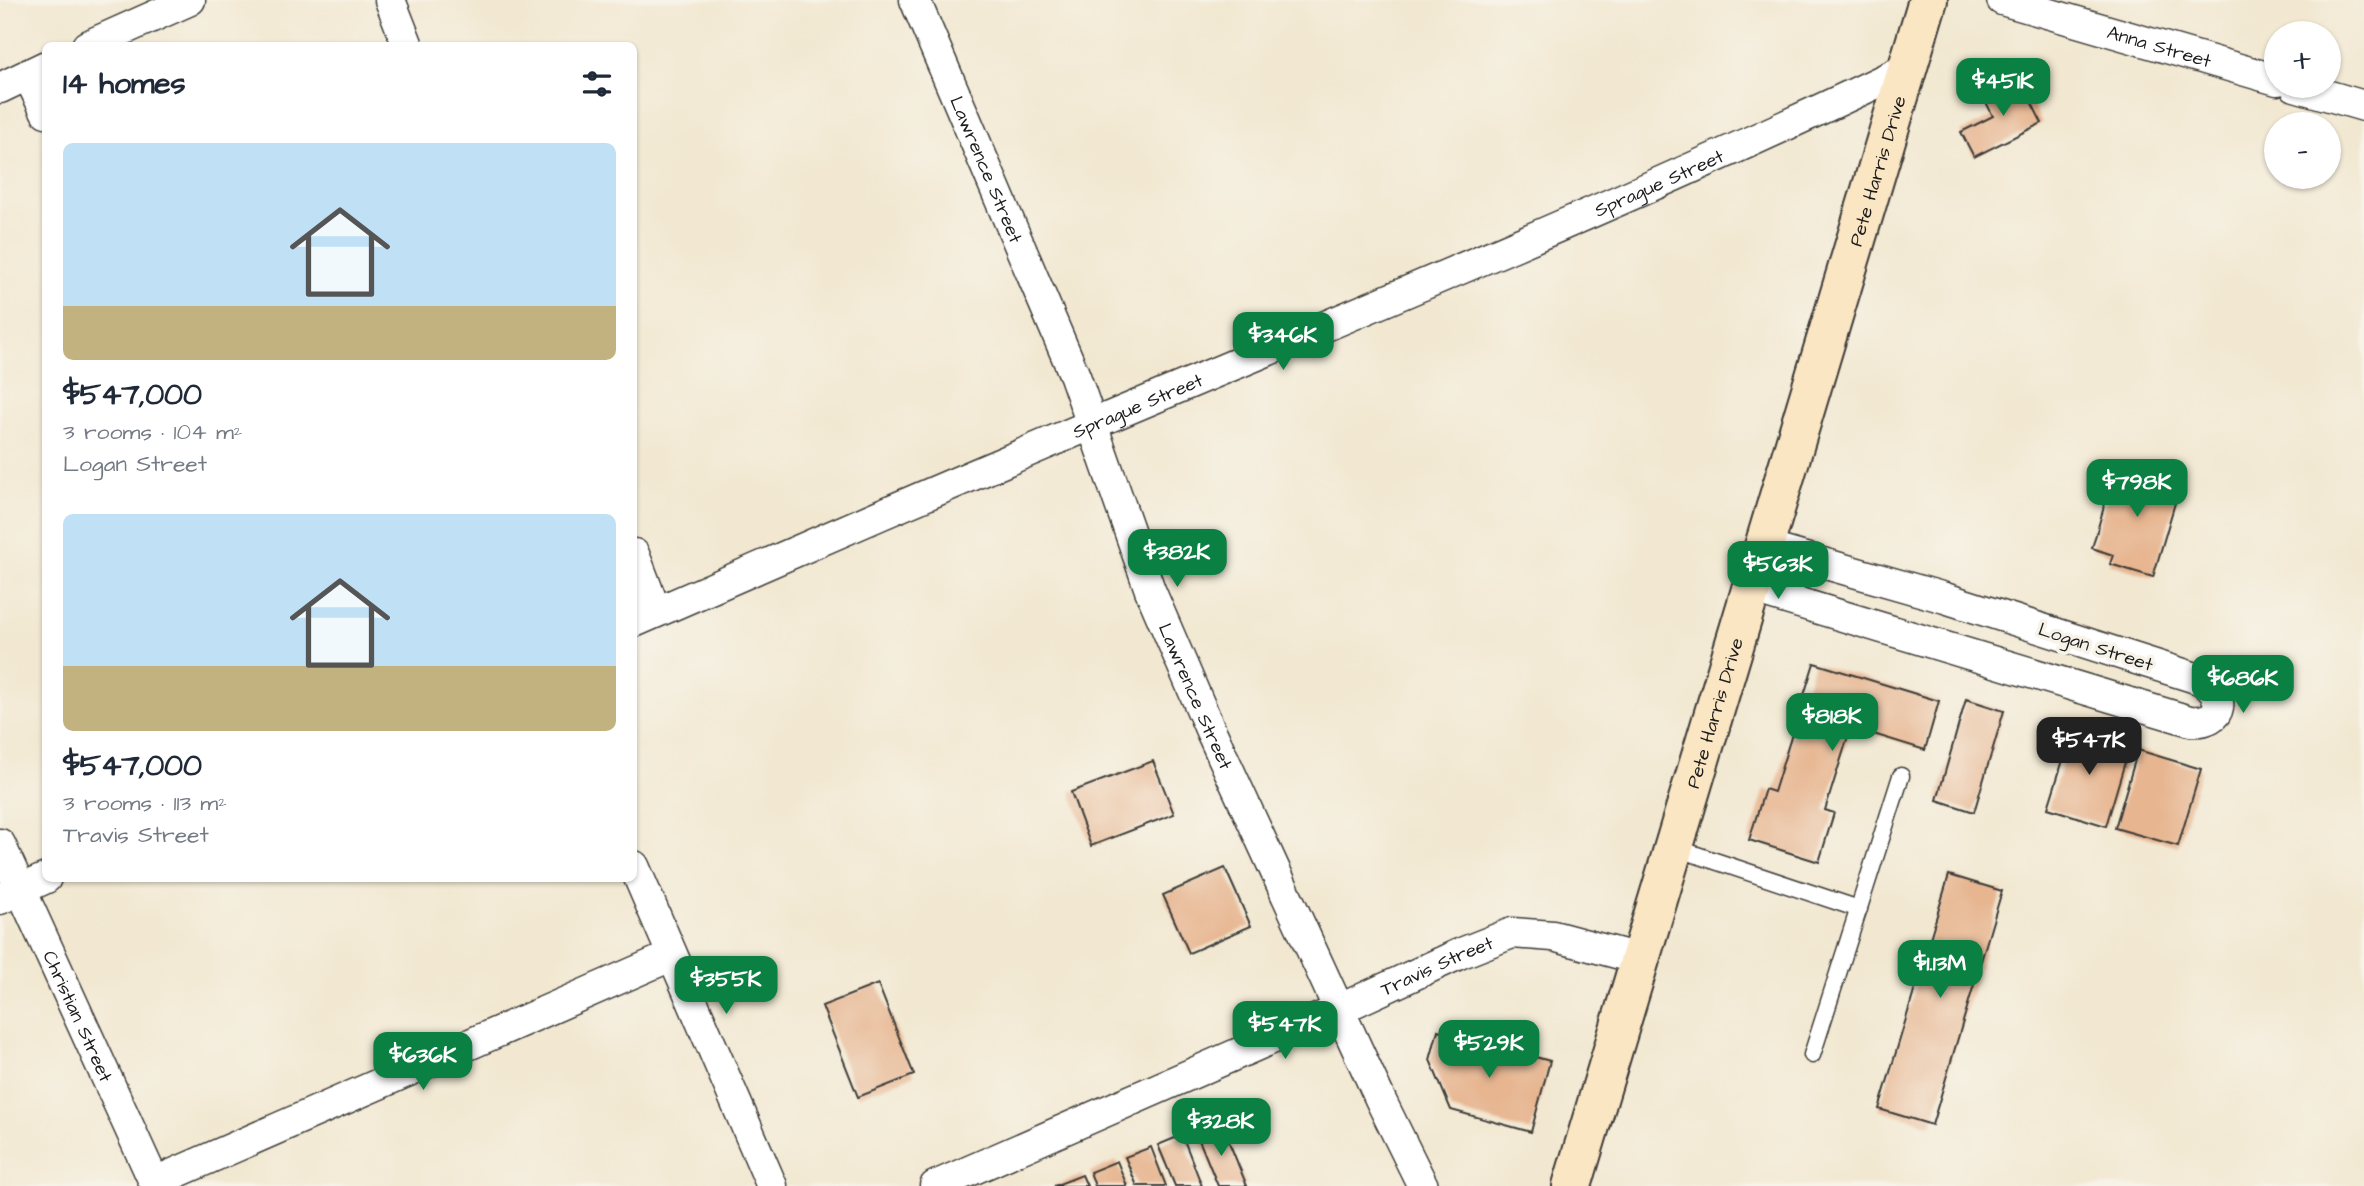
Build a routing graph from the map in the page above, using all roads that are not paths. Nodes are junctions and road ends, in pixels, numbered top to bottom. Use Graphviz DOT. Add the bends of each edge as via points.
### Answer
graph roads {
  1 [pos="190,0"];
  2 [pos="390,0"];
  3 [pos="915,0"];
  4 [pos="1928,0"];
  5 [pos="2002,0"];
  6 [pos="96,42"];
  7 [pos="406,42"];
  8 [pos="1908,68"];
  9 [pos="37,71"];
  10 [pos="2264,76"];
  11 [pos="0,89"];
  12 [pos="42,94"];
  13 [pos="2336,98"];
  14 [pos="2364,106"];
  15 [pos="1092,425"];
  16 [pos="1763,546"];
  17 [pos="637,571"];
  18 [pos="1750,588"];
  19 [pos="645,617"];
  20 [pos="1901,776"];
  21 [pos="0,844"];
  22 [pos="1673,847"];
  23 [pos="637,873"];
  24 [pos="22,889"];
  25 [pos="1859,909"];
  26 [pos="671,956"];
  27 [pos="1639,959"];
  28 [pos="1340,1009"];
  29 [pos="1812,1055"];
  30 [pos="156,1184"];
  31 [pos="772,1186"];
  32 [pos="935,1186"];
  33 [pos="1423,1186"];
  34 [pos="1572,1186"];
  1 -- 6 [label="street"];
  2 -- 7 [label="street"];
  3 -- 15 [label="street, Lawrence Street"];
  4 -- 8 [label="main road, Pete Harris Drive"];
  5 -- 10 [label="street, Anna Street"];
  8 -- 15 [label="street, Sprague Street" via="1714,159"];
  8 -- 16 [label="main road, Pete Harris Drive"];
  9 -- 11 [label="street"];
  9 -- 12 [label="street"];
  13 -- 14 [label="street"];
  15 -- 19 [label="street, Sprague Street"];
  15 -- 28 [label="street, Lawrence Street" via="1150,590"];
  16 -- 18 [label="main road, Pete Harris Drive"];
  16 -- 18 [label="street, Logan Street" via="2199,679 2217,693 2218,706 2213,717 2203,722 2190,720"];
  17 -- 19 [label="street"];
  18 -- 22 [label="main road, Pete Harris Drive"];
  20 -- 25 [label="lane"];
  21 -- 24 [label="street, Christian Street"];
  22 -- 25 [label="lane"];
  22 -- 27 [label="main road, Pete Harris Drive"];
  23 -- 26 [label="street"];
  24 -- 30 [label="street, Christian Street"];
  25 -- 29 [label="lane"];
  26 -- 30 [label="street"];
  26 -- 31 [label="street"];
  27 -- 28 [label="street, Travis Street" via="1553,936 1512,933"];
  27 -- 34 [label="main road, Pete Harris Drive"];
  28 -- 32 [label="street, Travis Street"];
  28 -- 33 [label="street, Lawrence Street"];
}
